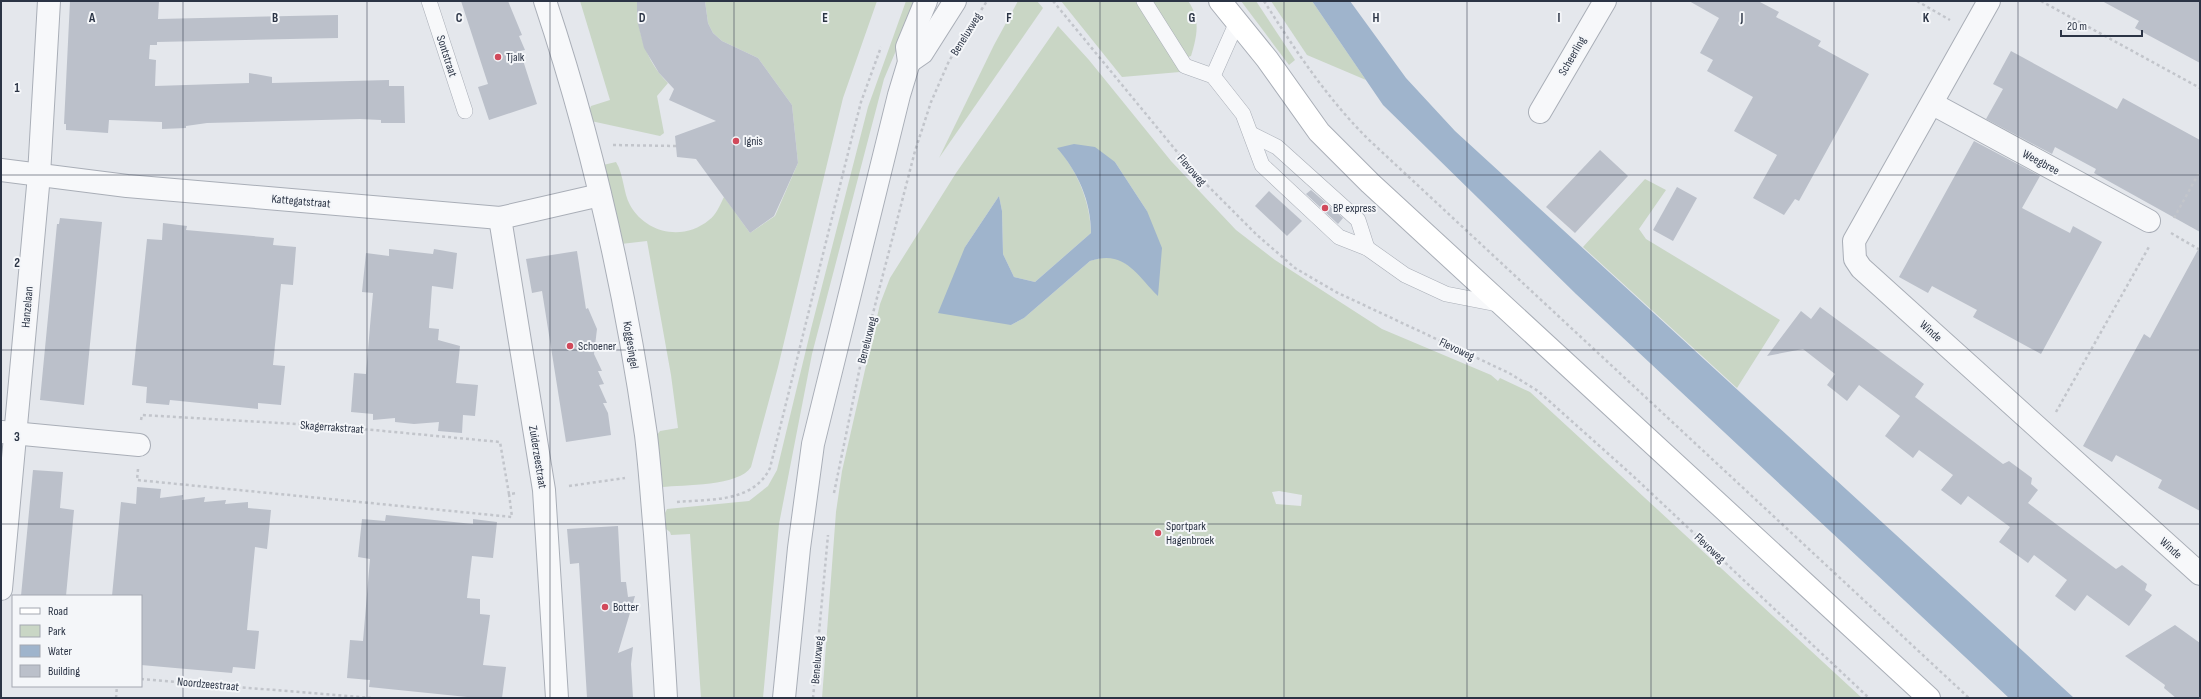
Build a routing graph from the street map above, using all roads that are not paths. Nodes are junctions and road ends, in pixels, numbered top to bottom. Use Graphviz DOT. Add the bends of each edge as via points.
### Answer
graph roads {
  1 [pos="49,1"];
  2 [pos="429,1"];
  3 [pos="545,1"];
  4 [pos="926,1"];
  5 [pos="955,1"];
  6 [pos="1144,1"];
  7 [pos="1605,1"];
  8 [pos="1989,1"];
  9 [pos="1223,8"];
  10 [pos="909,62"];
  11 [pos="1213,76"];
  12 [pos="1933,104"];
  13 [pos="465,112"];
  14 [pos="1540,112"];
  15 [pos="1251,134"];
  16 [pos="1,170"];
  17 [pos="39,175"];
  18 [pos="600,195"];
  19 [pos="500,218"];
  20 [pos="2159,226"];
  21 [pos="1368,248"];
  22 [pos="1503,305"];
  23 [pos="9,432"];
  24 [pos="139,445"];
  25 [pos="2200,574"];
  26 [pos="1,589"];
  27 [pos="557,698"];
  28 [pos="666,698"];
  29 [pos="784,698"];
  30 [pos="1930,698"];
  1 -- 17 [label="street, Hanzelaan"];
  2 -- 13 [label="lane, Sontstraat"];
  3 -- 18 [label="street, Koggesingel"];
  4 -- 10 [label="street" via="907,47"];
  5 -- 10 [label="street" via="922,53"];
  6 -- 11 [label="lane" via="1185,66"];
  7 -- 14 [label="street, Scheerling"];
  8 -- 12 [label="street, Winde"];
  9 -- 11 [label="lane"];
  9 -- 22 [label="main road" via="1267,59 1319,132 1370,183"];
  10 -- 29 [label="street" via="813,444 798,548"];
  11 -- 15 [label="lane" via="1243,114"];
  12 -- 20 [label="street, Weegbree"];
  12 -- 25 [label="street, Winde" via="1854,241 1855,259 1861,268"];
  15 -- 21 [label="lane" via="1277,147 1358,220"];
  15 -- 21 [label="lane" via="1262,165 1339,237"];
  16 -- 17 [label="street, Kattegatstraat"];
  17 -- 19 [label="street, Kattegatstraat" via="128,186"];
  17 -- 23 [label="street, Hanzelaan"];
  18 -- 19 [label="street, Kattegatstraat"];
  18 -- 28 [label="street, Koggesingel" via="626,314 646,436 654,504"];
  19 -- 27 [label="street, Zuiderzeestraat" via="544,490"];
  21 -- 22 [label="lane" via="1405,275 1446,294"];
  22 -- 30 [label="main road"];
  23 -- 24 [label="street"];
  23 -- 26 [label="street, Hanzelaan"];
}
